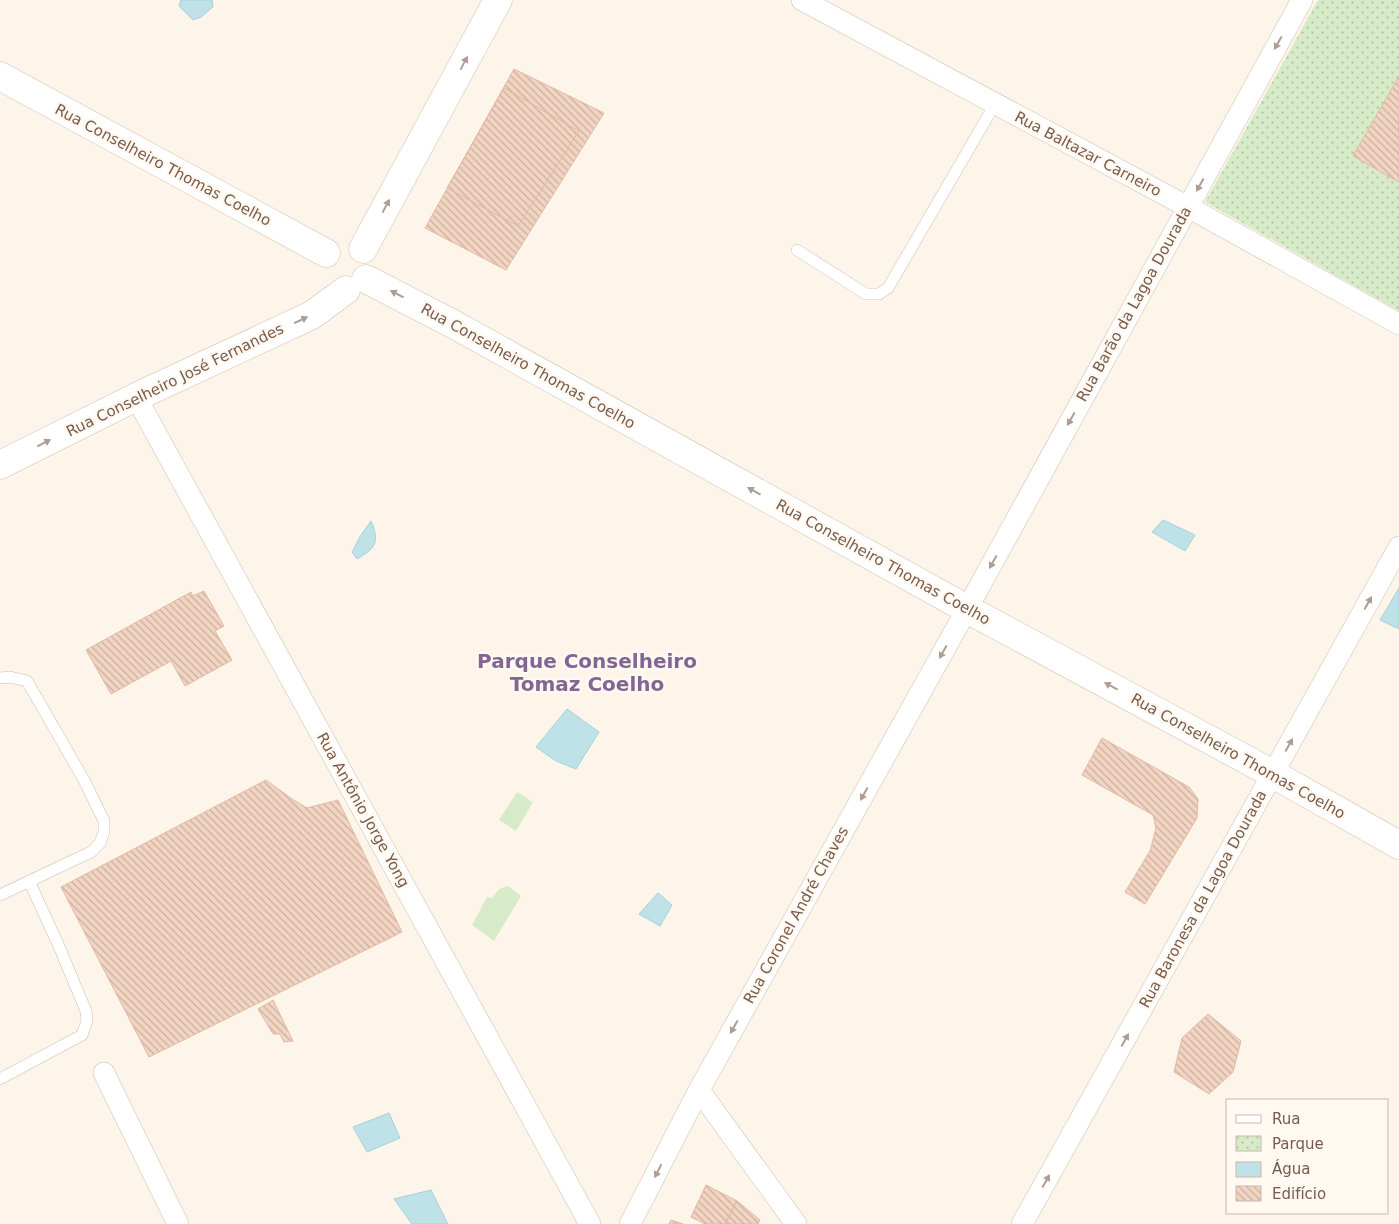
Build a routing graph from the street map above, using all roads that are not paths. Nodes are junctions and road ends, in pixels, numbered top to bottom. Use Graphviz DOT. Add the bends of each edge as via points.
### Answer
graph roads {
  1 [pos="498,0"];
  2 [pos="802,0"];
  3 [pos="1302,0"];
  4 [pos="0,76"];
  5 [pos="995,104"];
  6 [pos="1188,207"];
  7 [pos="363,249"];
  8 [pos="797,250"];
  9 [pos="326,253"];
  10 [pos="356,284"];
  11 [pos="1399,324"];
  12 [pos="136,397"];
  13 [pos="0,465"];
  14 [pos="1399,548"];
  15 [pos="967,609"];
  16 [pos="0,678"];
  17 [pos="1273,774"];
  18 [pos="1399,845"];
  19 [pos="29,881"];
  20 [pos="0,895"];
  21 [pos="104,1073"];
  22 [pos="0,1078"];
  23 [pos="699,1090"];
  24 [pos="178,1224"];
  25 [pos="590,1224"];
  26 [pos="630,1224"];
  27 [pos="796,1224"];
  28 [pos="1022,1224"];
  7 -- 1 [label="main road, one-way"];
  2 -- 5 [label="street, Rua Baltazar Carneiro"];
  3 -- 6 [label="street, Rua Barão da Lagoa Dourada, one-way"];
  4 -- 9 [label="main road, Rua Conselheiro Thomas Coelho"];
  5 -- 6 [label="street, Rua Baltazar Carneiro"];
  5 -- 8 [label="lane" via="888,288 878,294 866,294"];
  6 -- 11 [label="street, Rua Baltazar Carneiro"];
  6 -- 15 [label="street, Rua Barão da Lagoa Dourada, one-way"];
  7 -- 9 [label="main road" via="348,242 332,247"];
  7 -- 10 [label="main road" via="369,255 371,272"];
  9 -- 10 [label="main road" via="322,270 330,285 338,290"];
  12 -- 10 [label="main road, Rua Conselheiro José Fernandes, one-way" via="312,315"];
  15 -- 10 [label="main road, Rua Conselheiro Thomas Coelho, one-way" via="455,325"];
  13 -- 12 [label="main road, Rua Conselheiro José Fernandes, one-way"];
  12 -- 25 [label="street, Rua Antônio Jorge Yong"];
  17 -- 14 [label="street, Rua Baronesa da Lagoa Dourada, one-way"];
  17 -- 15 [label="main road, Rua Conselheiro Thomas Coelho, one-way"];
  15 -- 23 [label="street, Rua Coronel André Chaves, one-way"];
  16 -- 19 [label="lane" via="27,682 104,821 100,843 91,852"];
  17 -- 18 [label="main road, Rua Conselheiro Thomas Coelho"];
  28 -- 17 [label="street, Rua Baronesa da Lagoa Dourada, one-way"];
  19 -- 20 [label="lane"];
  19 -- 22 [label="lane" via="86,1011 87,1021 82,1035"];
  21 -- 24 [label="street"];
  23 -- 26 [label="street, Rua Coronel André Chaves, one-way"];
  23 -- 27 [label="street"];
}
